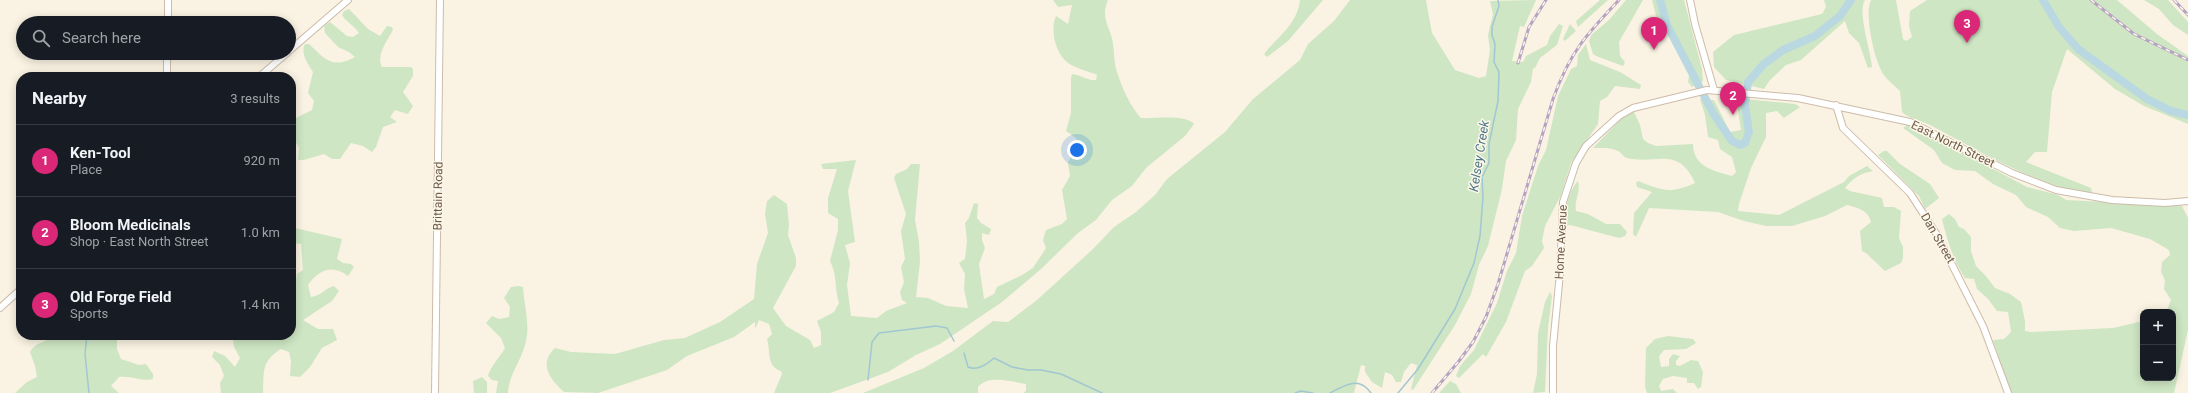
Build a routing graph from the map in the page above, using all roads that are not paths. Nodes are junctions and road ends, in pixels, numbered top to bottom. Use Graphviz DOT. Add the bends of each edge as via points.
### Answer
graph roads {
  1 [pos="168,0"];
  2 [pos="348,0"];
  3 [pos="440,0"];
  4 [pos="1690,0"];
  5 [pos="168,16"];
  6 [pos="296,45"];
  7 [pos="168,60"];
  8 [pos="279,60"];
  9 [pos="167,72"];
  10 [pos="265,72"];
  11 [pos="1714,90"];
  12 [pos="1668,99"];
  13 [pos="1836,105"];
  14 [pos="2188,201"];
  15 [pos="16,294"];
  16 [pos="0,308"];
  17 [pos="435,393"];
  18 [pos="1553,393"];
  19 [pos="2008,393"];
  1 -- 5 [label="street"];
  2 -- 6 [label="street"];
  3 -- 17 [label="street, Brittain Road"];
  4 -- 11 [label="street"];
  7 -- 9 [label="street"];
  8 -- 10 [label="street"];
  11 -- 12 [label="street, East North Street"];
  11 -- 13 [label="street, East North Street" via="1798,98"];
  12 -- 18 [label="street, Home Avenue" via="1624,112 1586,146 1574,169 1561,209 1560,273 1553,346"];
  13 -- 14 [label="street, East North Street" via="1915,124 2012,173 2056,190 2112,200 2165,203"];
  13 -- 19 [label="street, Dan Street" via="1843,128 1910,193 1937,235 1983,326"];
  15 -- 16 [label="street"];
}
